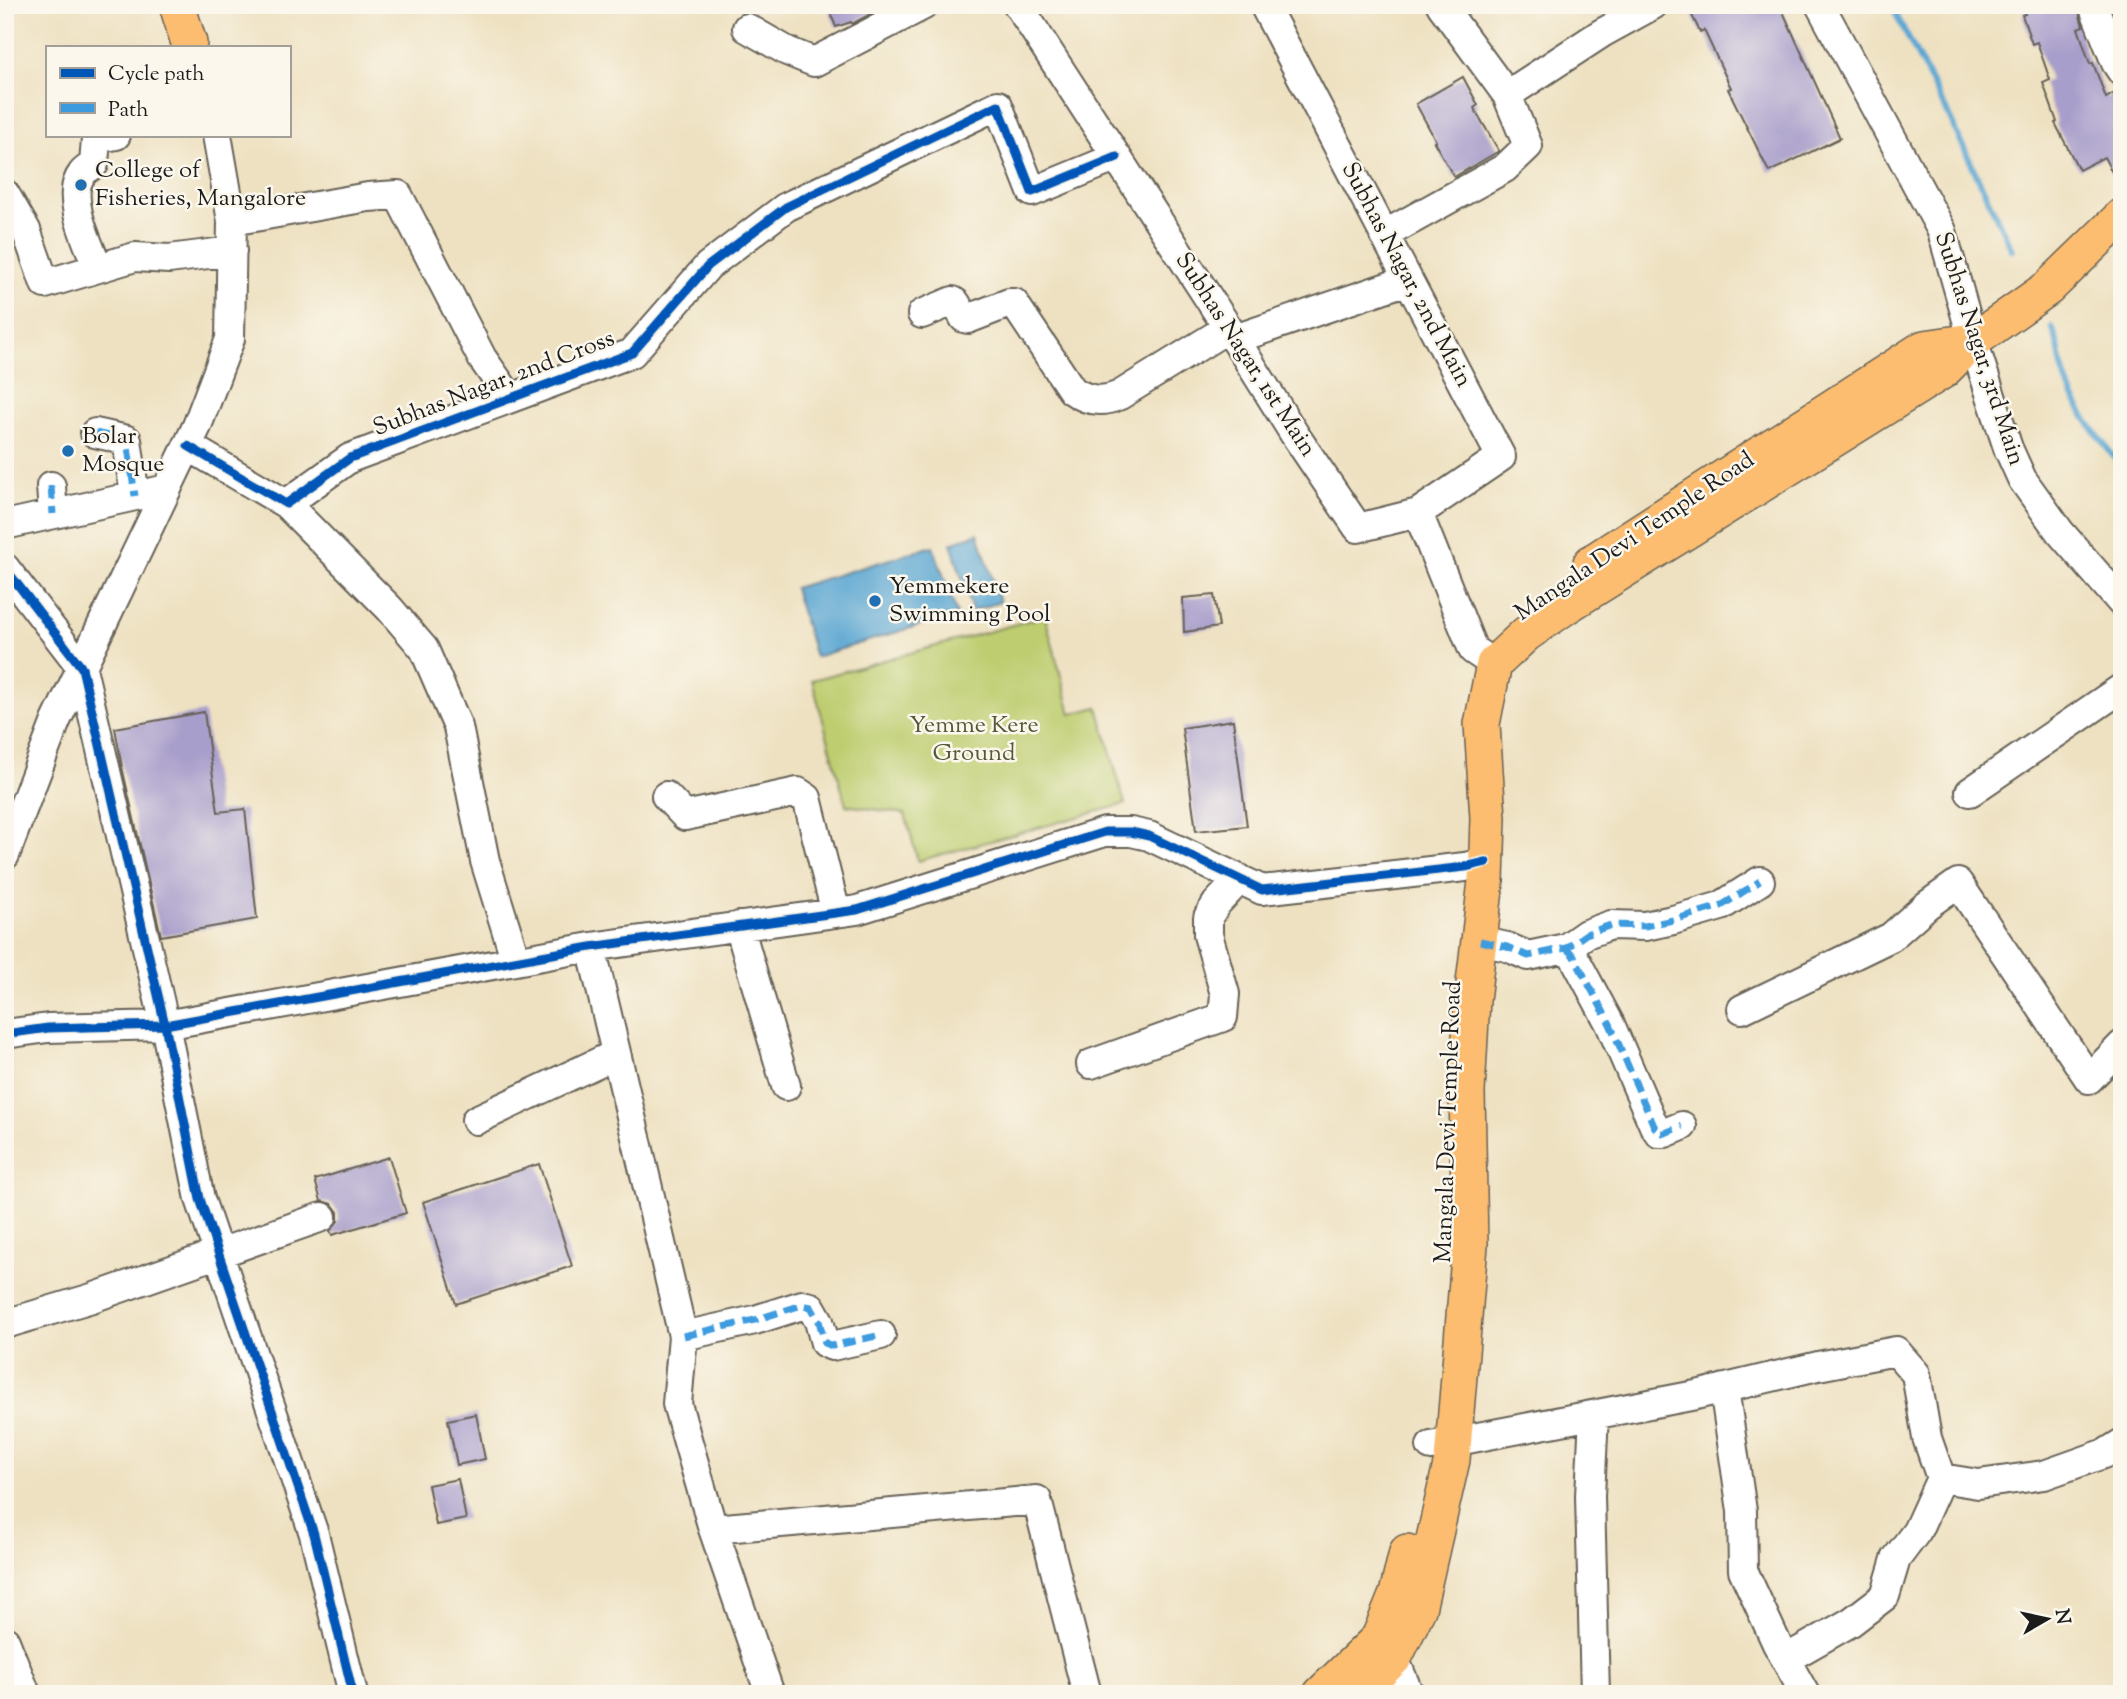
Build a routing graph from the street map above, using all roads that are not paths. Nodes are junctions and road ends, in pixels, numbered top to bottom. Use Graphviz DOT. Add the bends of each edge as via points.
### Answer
graph roads {
  1 [pos="177,5"];
  2 [pos="924,5"];
  3 [pos="1018,5"];
  4 [pos="1264,5"];
  5 [pos="1441,5"];
  6 [pos="1653,5"];
  7 [pos="1820,5"];
  8 [pos="2093,5"];
  9 [pos="747,28"];
  10 [pos="190,45"];
  11 [pos="2122,72"];
  12 [pos="1507,94"];
  13 [pos="111,136"];
  14 [pos="217,136"];
  15 [pos="1117,157"];
  16 [pos="5,194"];
  17 [pos="2122,216"];
  18 [pos="232,221"];
  19 [pos="1384,234"];
  20 [pos="232,251"];
  21 [pos="97,268"];
  22 [pos="1408,280"];
  23 [pos="922,314"];
  24 [pos="1232,333"];
  25 [pos="1973,341"];
  26 [pos="510,398"];
  27 [pos="95,433"];
  28 [pos="188,446"];
  29 [pos="51,486"];
  30 [pos="167,489"];
  31 [pos="135,496"];
  32 [pos="286,504"];
  33 [pos="1418,513"];
  34 [pos="53,514"];
  35 [pos="5,525"];
  36 [pos="5,568"];
  37 [pos="2122,603"];
  38 [pos="1484,657"];
  39 [pos="82,668"];
  40 [pos="2122,688"];
  41 [pos="1970,792"];
  42 [pos="666,796"];
  43 [pos="5,855"];
  44 [pos="1475,864"];
  45 [pos="1240,879"];
  46 [pos="1760,881"];
  47 [pos="835,913"];
  48 [pos="739,926"];
  49 [pos="1480,941"];
  50 [pos="591,947"];
  51 [pos="1566,948"];
  52 [pos="516,961"];
  53 [pos="1742,1009"];
  54 [pos="164,1025"];
  55 [pos="5,1034"];
  56 [pos="2122,1045"];
  57 [pos="617,1054"];
  58 [pos="1091,1064"];
  59 [pos="786,1086"];
  60 [pos="476,1120"];
  61 [pos="1682,1126"];
  62 [pos="322,1217"];
  63 [pos="218,1253"];
  64 [pos="5,1324"];
  65 [pos="881,1335"];
  66 [pos="682,1336"];
  67 [pos="1724,1388"];
  68 [pos="1594,1415"];
  69 [pos="2122,1443"];
  70 [pos="1442,1444"];
  71 [pos="1941,1478"];
  72 [pos="713,1529"];
  73 [pos="5,1641"];
  74 [pos="1386,1648"];
  75 [pos="1786,1659"];
  76 [pos="26,1694"];
  77 [pos="353,1694"];
  78 [pos="770,1694"];
  79 [pos="1087,1694"];
  80 [pos="1321,1694"];
  81 [pos="1357,1694"];
  82 [pos="1409,1694"];
  83 [pos="1595,1694"];
  84 [pos="1805,1694"];
  1 -- 10 [label="main road"];
  2 -- 9 [label="street" via="814,62"];
  3 -- 15 [label="street, Subhas Nagar, 1st Main"];
  4 -- 19 [label="street, Subhas Nagar, 2nd Main"];
  5 -- 12 [label="street"];
  6 -- 12 [label="street"];
  7 -- 25 [label="street, Subhas Nagar, 3rd Main" via="1942,231"];
  8 -- 11 [label="street"];
  12 -- 19 [label="street" via="1528,146 1505,168"];
  13 -- 21 [label="street" via="96,139 94,164 75,188 79,218"];
  14 -- 18 [label="street"];
  15 -- 24 [label="street, Subhas Nagar, 1st Main"];
  15 -- 26 [label="street, Subhas Nagar, 2nd Cross" via="1032,192 998,105 786,207 708,266 632,353"];
  16 -- 21 [label="street" via="26,230 45,284"];
  17 -- 25 [label="main road, Mangala Devi Temple Road" via="2048,288"];
  18 -- 20 [label="street"];
  18 -- 26 [label="street" via="398,195 482,358"];
  19 -- 22 [label="street, Subhas Nagar, 2nd Main"];
  20 -- 21 [label="street" via="169,259 135,257"];
  20 -- 28 [label="street" via="230,339"];
  22 -- 24 [label="street"];
  22 -- 33 [label="street, Subhas Nagar, 2nd Main" via="1501,457"];
  23 -- 24 [label="street" via="953,301 968,318 1014,303 1072,390 1094,400 1120,395"];
  24 -- 33 [label="street, Subhas Nagar, 1st Main" via="1358,528"];
  25 -- 37 [label="street, Subhas Nagar, 3rd Main" via="2022,479 2060,532"];
  25 -- 38 [label="main road, Mangala Devi Temple Road" via="1924,348 1544,593"];
  26 -- 32 [label="street, Subhas Nagar, 2nd Cross" via="350,458"];
  27 -- 31 [label="street" via="127,440"];
  28 -- 30 [label="street"];
  28 -- 32 [label="street"];
  29 -- 34 [label="street"];
  30 -- 31 [label="street"];
  30 -- 39 [label="street"];
  31 -- 34 [label="street"];
  32 -- 52 [label="street" via="424,649 458,727 485,861"];
  33 -- 38 [label="street"];
  34 -- 35 [label="street"];
  36 -- 39 [label="street"];
  38 -- 44 [label="main road, Mangala Devi Temple Road" via="1460,710"];
  39 -- 43 [label="street" via="56,721"];
  39 -- 54 [label="street"];
  40 -- 41 [label="street"];
  42 -- 47 [label="street" via="685,816 798,792 807,798"];
  44 -- 45 [label="street" via="1262,890"];
  44 -- 49 [label="main road, Mangala Devi Temple Road"];
  44 -- 70 [label="main road, Mangala Devi Temple Road" via="1451,985"];
  45 -- 47 [label="street" via="1149,836 1105,832"];
  45 -- 58 [label="street" via="1208,917 1208,935 1225,994 1223,1017"];
  46 -- 51 [label="street" via="1721,906 1645,926 1611,925"];
  47 -- 48 [label="street"];
  48 -- 50 [label="street"];
  48 -- 59 [label="street"];
  49 -- 51 [label="street" via="1528,956"];
  49 -- 70 [label="main road, Mangala Devi Temple Road" via="1467,1092 1470,1245"];
  50 -- 52 [label="street"];
  50 -- 57 [label="street"];
  51 -- 61 [label="street" via="1610,1024 1654,1126 1659,1133"];
  52 -- 54 [label="street"];
  53 -- 56 [label="street" via="1891,937 1958,883 2089,1079"];
  54 -- 55 [label="street" via="48,1028"];
  54 -- 63 [label="street" via="200,1199"];
  57 -- 60 [label="street"];
  57 -- 66 [label="street"];
  62 -- 63 [label="street"];
  63 -- 64 [label="street"];
  63 -- 77 [label="street" via="314,1534"];
  65 -- 66 [label="street" via="832,1346 825,1343 811,1307 802,1305"];
  66 -- 72 [label="street" via="677,1404"];
  67 -- 68 [label="street"];
  67 -- 71 [label="street" via="1896,1352 1916,1374 1927,1438"];
  67 -- 75 [label="street" via="1742,1511 1743,1570"];
  68 -- 70 [label="street"];
  68 -- 83 [label="street" via="1590,1496"];
  69 -- 71 [label="street" via="2044,1475 1978,1484"];
  70 -- 74 [label="main road, Mangala Devi Temple Road" via="1419,1504"];
  71 -- 75 [label="street" via="1917,1531 1896,1559 1885,1596 1851,1622"];
  72 -- 78 [label="street"];
  72 -- 79 [label="street" via="1037,1500"];
  73 -- 76 [label="street"];
  74 -- 80 [label="main road, Mangala Devi Temple Road"];
  74 -- 81 [label="main road, Mangala Devi Temple Road"];
  74 -- 82 [label="street"];
  75 -- 84 [label="street"];
}
